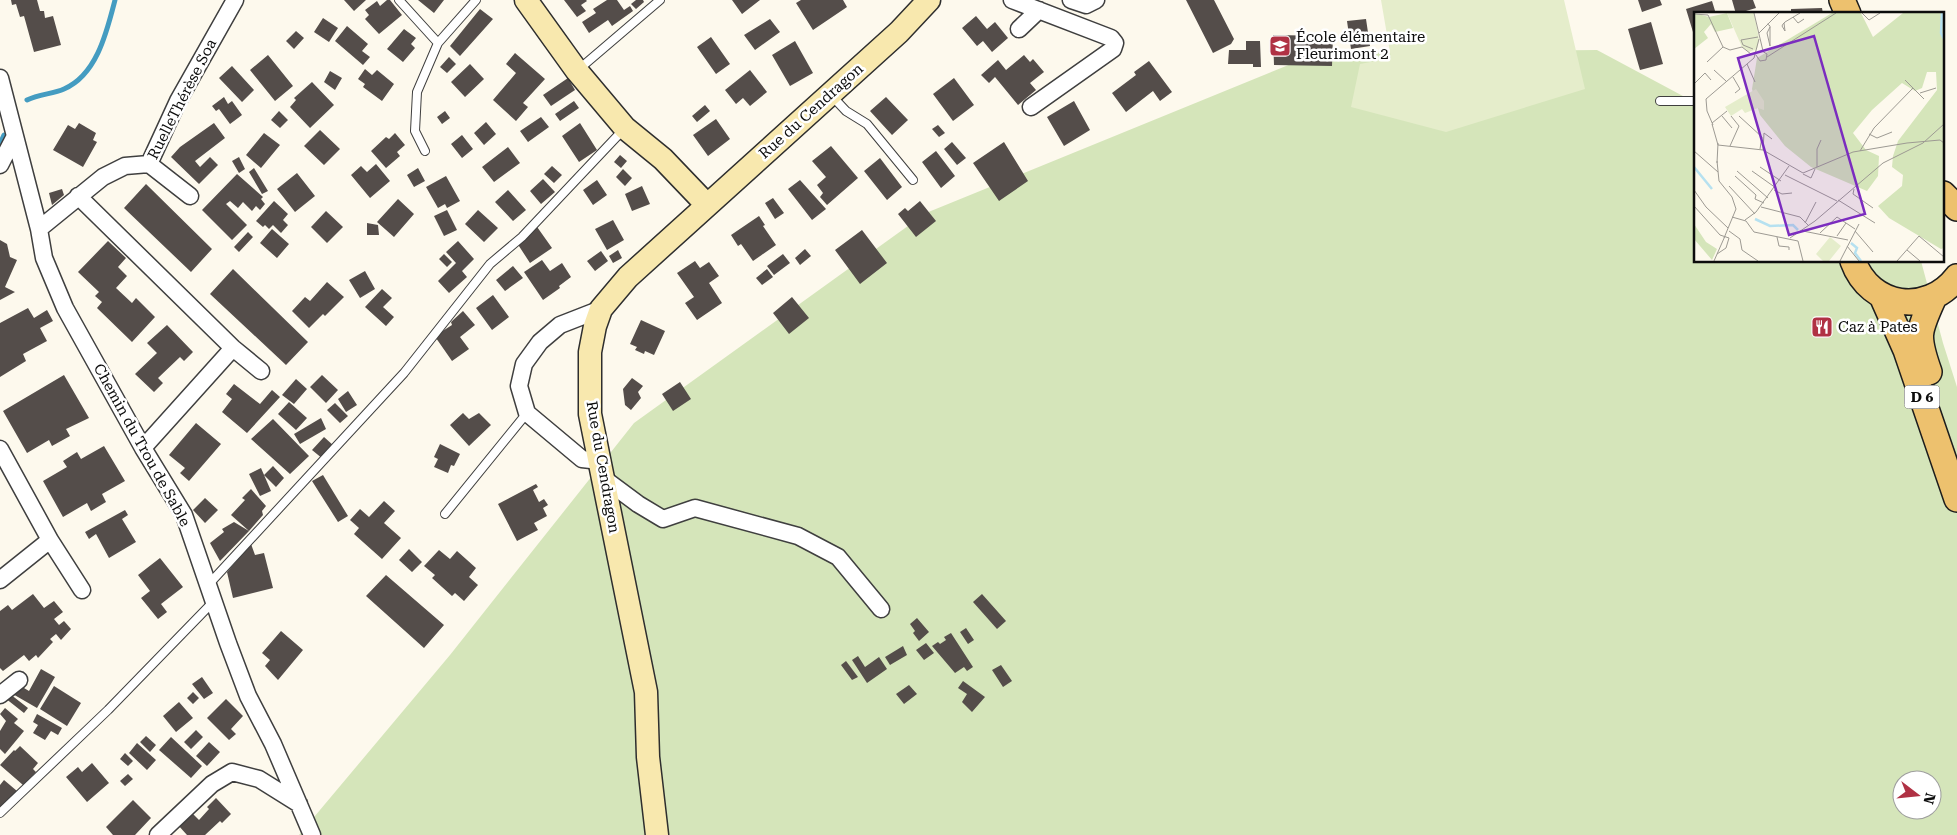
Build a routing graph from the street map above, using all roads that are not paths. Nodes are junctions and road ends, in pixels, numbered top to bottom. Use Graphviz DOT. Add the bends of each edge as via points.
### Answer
graph roads {
  1 [pos="236,0"];
  2 [pos="400,0"];
  3 [pos="476,0"];
  4 [pos="526,0"];
  5 [pos="660,0"];
  6 [pos="929,0"];
  7 [pos="1012,0"];
  8 [pos="1071,0"];
  9 [pos="1096,0"];
  10 [pos="1842,0"];
  11 [pos="1039,10"];
  12 [pos="1847,12"];
  13 [pos="1018,29"];
  14 [pos="438,43"];
  15 [pos="577,71"];
  16 [pos="0,78"];
  17 [pos="830,94"];
  18 [pos="1660,101"];
  19 [pos="1694,101"];
  20 [pos="1030,107"];
  21 [pos="625,128"];
  22 [pos="14,136"];
  23 [pos="425,151"];
  24 [pos="149,164"];
  25 [pos="0,165"];
  26 [pos="913,180"];
  27 [pos="1944,195"];
  28 [pos="78,196"];
  29 [pos="190,196"];
  30 [pos="707,205"];
  31 [pos="1957,208"];
  32 [pos="39,229"];
  33 [pos="1853,262"];
  34 [pos="1957,277"];
  35 [pos="1882,296"];
  36 [pos="1934,297"];
  37 [pos="602,309"];
  38 [pos="233,348"];
  39 [pos="261,371"];
  40 [pos="527,413"];
  41 [pos="143,448"];
  42 [pos="0,449"];
  43 [pos="1957,450"];
  44 [pos="601,469"];
  45 [pos="1957,499"];
  46 [pos="446,514"];
  47 [pos="50,540"];
  48 [pos="0,580"];
  49 [pos="209,584"];
  50 [pos="82,590"];
  51 [pos="214,601"];
  52 [pos="882,609"];
  53 [pos="19,680"];
  54 [pos="0,695"];
  55 [pos="299,804"];
  56 [pos="0,813"];
  57 [pos="158,835"];
  58 [pos="312,835"];
  59 [pos="657,835"];
  1 -- 24 [label="street, RuelleThérèse Soa" via="178,101"];
  2 -- 14 [label="lane"];
  3 -- 14 [label="lane"];
  4 -- 15 [label="main road"];
  5 -- 15 [label="lane"];
  6 -- 17 [label="main road, Rue du Cendragon" via="899,32"];
  7 -- 11 [label="street"];
  8 -- 9 [label="street" via="1086,5"];
  10 -- 12 [label="main road"];
  11 -- 13 [label="street"];
  11 -- 20 [label="street" via="1111,38 1114,43 1113,49"];
  14 -- 23 [label="lane" via="417,92 415,131"];
  15 -- 21 [label="main road"];
  16 -- 22 [label="street, Chemin du Trou de Sable"];
  17 -- 26 [label="lane" via="846,111 867,124"];
  17 -- 30 [label="main road, Rue du Cendragon"];
  18 -- 19 [label="lane"];
  21 -- 30 [label="main road" via="662,159"];
  21 -- 49 [label="lane" via="522,237 490,264 404,373"];
  22 -- 25 [label="street"];
  22 -- 32 [label="street, Chemin du Trou de Sable"];
  24 -- 28 [label="street, RuelleThérèse Soa" via="125,166 103,177"];
  24 -- 29 [label="street"];
  27 -- 31 [label="main road"];
  28 -- 32 [label="street, RuelleThérèse Soa"];
  28 -- 38 [label="street"];
  30 -- 37 [label="main road, Rue du Cendragon" via="628,277"];
  32 -- 41 [label="street, Chemin du Trou de Sable" via="44,258 65,308"];
  33 -- 35 [label="main road" via="1867,286"];
  34 -- 36 [label="main road"];
  35 -- 36 [label="main road" via="1899,302 1917,302"];
  35 -- 45 [label="main road, D 6" via="1906,350"];
  36 -- 43 [label="main road, D 6" via="1921,325 1920,346"];
  37 -- 40 [label="street" via="560,325 540,342 524,364 519,386"];
  37 -- 44 [label="main road, Rue du Cendragon" via="590,352 590,414"];
  38 -- 39 [label="street"];
  38 -- 41 [label="street"];
  40 -- 44 [label="street" via="582,459"];
  40 -- 46 [label="lane"];
  41 -- 49 [label="street, Chemin du Trou de Sable" via="184,515"];
  42 -- 47 [label="street"];
  44 -- 52 [label="street" via="638,504 663,519 695,508 798,536 838,557"];
  44 -- 59 [label="main road, Rue du Cendragon" via="646,692 648,756"];
  47 -- 48 [label="street"];
  47 -- 50 [label="street"];
  49 -- 51 [label="street, Chemin du Trou de Sable"];
  51 -- 55 [label="street, Chemin du Trou de Sable" via="248,696 274,744"];
  51 -- 56 [label="lane" via="108,710"];
  53 -- 54 [label="street"];
  55 -- 57 [label="street" via="259,779 232,772 212,784"];
  55 -- 58 [label="street, Chemin du Trou de Sable"];
}
